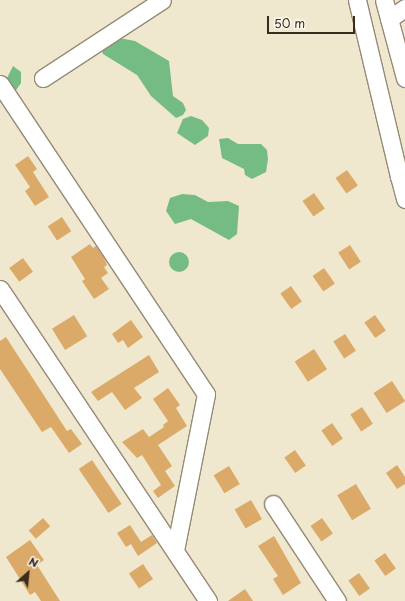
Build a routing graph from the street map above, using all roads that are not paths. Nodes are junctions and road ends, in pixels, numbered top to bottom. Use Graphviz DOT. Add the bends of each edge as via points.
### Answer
graph roads {
  1 [pos="162,0"];
  2 [pos="357,0"];
  3 [pos="384,0"];
  4 [pos="405,8"];
  5 [pos="389,19"];
  6 [pos="43,78"];
  7 [pos="405,78"];
  8 [pos="0,84"];
  9 [pos="402,174"];
  10 [pos="405,199"];
  11 [pos="0,289"];
  12 [pos="273,504"];
  13 [pos="175,550"];
  14 [pos="208,601"];
  15 [pos="337,601"];
  1 -- 6 [label="street"];
  2 -- 9 [label="street"];
  3 -- 5 [label="street"];
  4 -- 5 [label="street"];
  5 -- 7 [label="street"];
  8 -- 13 [label="street" via="206,394"];
  9 -- 10 [label="street"];
  11 -- 13 [label="street"];
  12 -- 15 [label="street"];
  13 -- 14 [label="street"];
}
